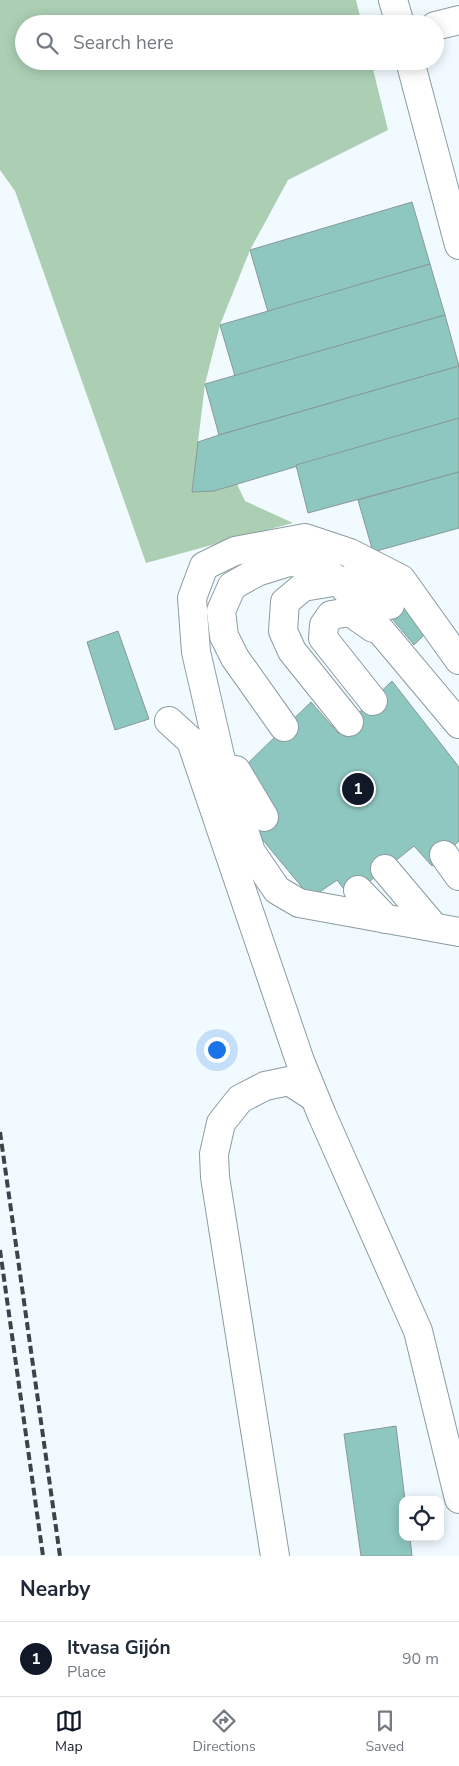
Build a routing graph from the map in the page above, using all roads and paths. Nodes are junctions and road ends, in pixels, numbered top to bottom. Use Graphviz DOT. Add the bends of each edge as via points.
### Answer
graph roads {
  1 [pos="393,0"];
  2 [pos="397,15"];
  3 [pos="459,20"];
  4 [pos="444,24"];
  5 [pos="413,70"];
  6 [pos="450,180"];
  7 [pos="459,245"];
  8 [pos="350,553"];
  9 [pos="282,564"];
  10 [pos="339,580"];
  11 [pos="390,605"];
  12 [pos="385,635"];
  13 [pos="421,638"];
  14 [pos="459,661"];
  15 [pos="373,701"];
  16 [pos="168,721"];
  17 [pos="349,722"];
  18 [pos="459,724"];
  19 [pos="284,727"];
  20 [pos="264,817"];
  21 [pos="385,869"];
  22 [pos="358,890"];
  23 [pos="386,919"];
  24 [pos="447,929"];
  25 [pos="314,1097"];
  26 [pos="459,1500"];
  27 [pos="275,1556"];
  1 -- 2 [label="street"];
  3 -- 4 [label="street"];
  5 -- 6 [label="street"];
  6 -- 7 [label="street"];
  8 -- 11 [label="street"];
  8 -- 14 [label="street" via="401,579"];
  8 -- 23 [label="street" via="305,538 235,551 204,566 192,598 196,652 220,756 251,852 276,890 299,903"];
  9 -- 10 [label="street" via="314,563"];
  9 -- 19 [label="street" via="257,572 232,586 221,611 224,636 235,658"];
  9 -- 20 [label="street" via="253,565 228,575 212,589 211,597 212,671 225,738 235,769"];
  10 -- 12 [label="street"];
  10 -- 17 [label="street" via="303,588 285,602 283,631 292,651"];
  12 -- 15 [label="street" via="350,612 331,615 324,625 323,638"];
  12 -- 18 [label="street"];
  13 -- 14 [label="street"];
  16 -- 25 [label="street" via="191,741"];
  21 -- 24 [label="street"];
  22 -- 23 [label="street"];
  23 -- 24 [label="street"];
  25 -- 26 [label="street" via="418,1331"];
  25 -- 27 [label="street" via="289,1081 265,1086 240,1099 221,1123 214,1154"];
}
